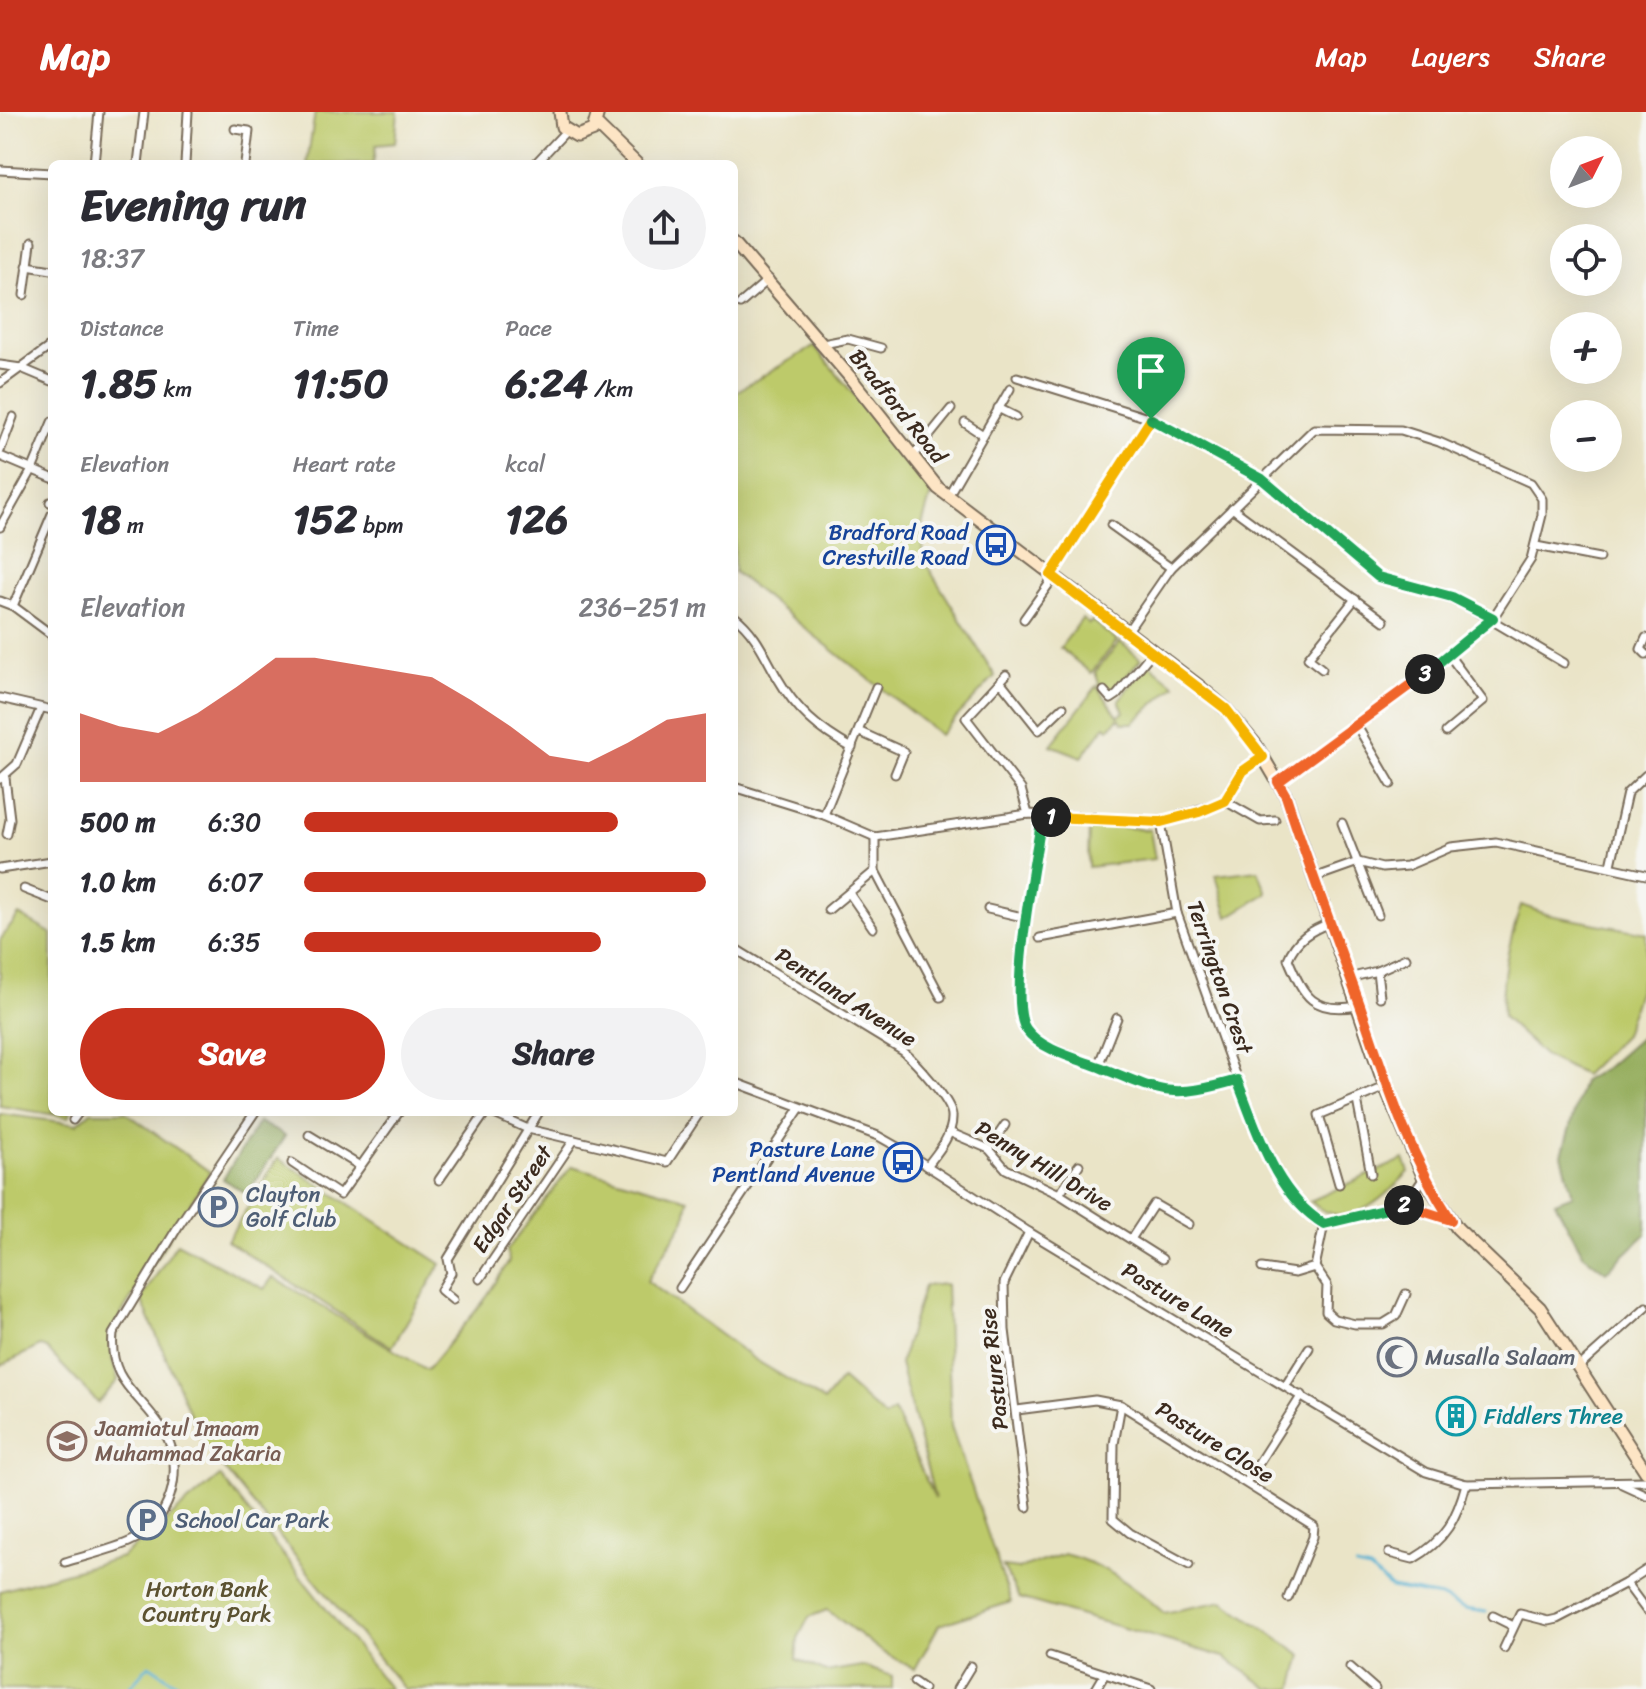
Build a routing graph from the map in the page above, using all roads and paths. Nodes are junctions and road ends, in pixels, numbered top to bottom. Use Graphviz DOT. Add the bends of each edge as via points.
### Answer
graph roads {
  1 [pos="99,112"];
  2 [pos="144,112"];
  3 [pos="188,112"];
  4 [pos="560,112"];
  5 [pos="597,118"];
  6 [pos="235,129"];
  7 [pos="566,131"];
  8 [pos="94,160"];
  9 [pos="138,160"];
  10 [pos="185,160"];
  11 [pos="245,160"];
  12 [pos="539,160"];
  13 [pos="634,160"];
  14 [pos="0,170"];
  15 [pos="48,173"];
  16 [pos="31,243"];
  17 [pos="738,246"];
  18 [pos="27,266"];
  19 [pos="48,269"];
  20 [pos="769,279"];
  21 [pos="24,295"];
  22 [pos="740,304"];
  23 [pos="823,344"];
  24 [pos="48,348"];
  25 [pos="881,348"];
  26 [pos="0,365"];
  27 [pos="21,368"];
  28 [pos="1017,377"];
  29 [pos="48,379"];
  30 [pos="0,383"];
  31 [pos="1010,389"];
  32 [pos="998,408"];
  33 [pos="951,409"];
  34 [pos="13,417"];
  35 [pos="1016,417"];
  36 [pos="1151,419"];
  37 [pos="965,423"];
  38 [pos="48,432"];
  39 [pos="983,435"];
  40 [pos="0,454"];
  41 [pos="913,456"];
  42 [pos="32,470"];
  43 [pos="48,476"];
  44 [pos="1262,479"];
  45 [pos="948,496"];
  46 [pos="1232,508"];
  47 [pos="48,523"];
  48 [pos="1111,525"];
  49 [pos="0,527"];
  50 [pos="1536,546"];
  51 [pos="1599,558"];
  52 [pos="1171,568"];
  53 [pos="1051,575"];
  54 [pos="1355,599"];
  55 [pos="0,601"];
  56 [pos="13,606"];
  57 [pos="1493,618"];
  58 [pos="1024,619"];
  59 [pos="738,620"];
  60 [pos="1384,621"];
  61 [pos="48,632"];
  62 [pos="1127,632"];
  63 [pos="1646,638"];
  64 [pos="1153,651"];
  65 [pos="1646,654"];
  66 [pos="1449,655"];
  67 [pos="1564,663"];
  68 [pos="1322,669"];
  69 [pos="876,687"];
  70 [pos="1104,691"];
  71 [pos="0,698"];
  72 [pos="1111,699"];
  73 [pos="1063,707"];
  74 [pos="1117,707"];
  75 [pos="41,708"];
  76 [pos="48,709"];
  77 [pos="1357,726"];
  78 [pos="860,732"];
  79 [pos="1446,732"];
  80 [pos="852,748"];
  81 [pos="1263,757"];
  82 [pos="895,774"];
  83 [pos="2,779"];
  84 [pos="1644,780"];
  85 [pos="1278,782"];
  86 [pos="1391,784"];
  87 [pos="738,788"];
  88 [pos="1225,801"];
  89 [pos="1028,814"];
  90 [pos="824,815"];
  91 [pos="1042,817"];
  92 [pos="1275,820"];
  93 [pos="1161,822"];
  94 [pos="1342,823"];
  95 [pos="7,834"];
  96 [pos="875,837"];
  97 [pos="48,862"];
  98 [pos="1358,862"];
  99 [pos="1611,865"];
  100 [pos="0,869"];
  101 [pos="875,871"];
  102 [pos="1646,875"];
  103 [pos="1313,878"];
  104 [pos="24,889"];
  105 [pos="849,893"];
  106 [pos="48,898"];
  107 [pos="988,909"];
  108 [pos="828,910"];
  109 [pos="1177,913"];
  110 [pos="1378,915"];
  111 [pos="1027,918"];
  112 [pos="1330,923"];
  113 [pos="873,928"];
  114 [pos="1040,938"];
  115 [pos="738,950"];
  116 [pos="1406,958"];
  117 [pos="1377,971"];
  118 [pos="1349,978"];
  119 [pos="941,997"];
  120 [pos="1380,997"];
  121 [pos="1360,1006"];
  122 [pos="1117,1018"];
  123 [pos="1098,1066"];
  124 [pos="1237,1080"];
  125 [pos="738,1084"];
  126 [pos="1385,1087"];
  127 [pos="1357,1100"];
  128 [pos="800,1108"];
  129 [pos="76,1116"];
  130 [pos="252,1116"];
  131 [pos="394,1116"];
  132 [pos="485,1116"];
  133 [pos="497,1116"];
  134 [pos="536,1116"];
  135 [pos="697,1116"];
  136 [pos="73,1120"];
  137 [pos="1005,1125"];
  138 [pos="528,1129"];
  139 [pos="949,1132"];
  140 [pos="309,1135"];
  141 [pos="574,1140"];
  142 [pos="989,1149"];
  143 [pos="292,1163"];
  144 [pos="1079,1165"];
  145 [pos="360,1166"];
  146 [pos="927,1166"];
  147 [pos="1371,1174"];
  148 [pos="1424,1178"];
  149 [pos="439,1180"];
  150 [pos="1339,1184"];
  151 [pos="1059,1194"];
  152 [pos="1406,1204"];
  153 [pos="1451,1220"];
  154 [pos="1189,1224"];
  155 [pos="1324,1224"];
  156 [pos="1029,1232"];
  157 [pos="1131,1239"];
  158 [pos="1162,1259"];
  159 [pos="1315,1267"];
  160 [pos="1262,1268"];
  161 [pos="480,1279"];
  162 [pos="680,1288"];
  163 [pos="1406,1294"];
  164 [pos="453,1300"];
  165 [pos="1646,1307"];
  166 [pos="1309,1348"];
  167 [pos="1580,1366"];
  168 [pos="1286,1385"];
  169 [pos="1302,1395"];
  170 [pos="1121,1405"];
  171 [pos="1017,1410"];
  172 [pos="1646,1472"];
  173 [pos="1247,1481"];
  174 [pos="1646,1481"];
  175 [pos="1619,1483"];
  176 [pos="1466,1484"];
  177 [pos="1646,1495"];
  178 [pos="1027,1507"];
  179 [pos="1389,1553"];
  180 [pos="65,1562"];
  181 [pos="1189,1565"];
  182 [pos="1646,1570"];
  183 [pos="1626,1583"];
  184 [pos="1288,1598"];
  185 [pos="1646,1610"];
  186 [pos="1493,1616"];
  187 [pos="1513,1626"];
  188 [pos="1504,1648"];
  189 [pos="1050,1656"];
  190 [pos="971,1666"];
  191 [pos="1350,1667"];
  192 [pos="1105,1674"];
  193 [pos="914,1682"];
  194 [pos="924,1689"];
  195 [pos="957,1689"];
  196 [pos="1096,1689"];
  197 [pos="1151,1689"];
  198 [pos="1375,1689"];
  1 -- 8 [label="street"];
  2 -- 9 [label="street"];
  3 -- 10 [label="street"];
  4 -- 7 [label="street"];
  5 -- 7 [label="street" via="583,136"];
  5 -- 13 [label="street"];
  6 -- 11 [label="street" via="249,131"];
  7 -- 12 [label="street"];
  14 -- 15 [label="street"];
  16 -- 18 [label="street"];
  17 -- 20 [label="street, Bradford Road"];
  18 -- 19 [label="street"];
  18 -- 21 [label="street"];
  20 -- 22 [label="street"];
  20 -- 23 [label="street, Bradford Road"];
  23 -- 25 [label="street" via="848,339"];
  23 -- 41 [label="street, Bradford Road"];
  24 -- 27 [label="street"];
  26 -- 27 [label="street"];
  27 -- 29 [label="street"];
  27 -- 30 [label="street"];
  28 -- 36 [label="street"];
  31 -- 32 [label="street"];
  32 -- 35 [label="street"];
  32 -- 39 [label="street"];
  33 -- 41 [label="street"];
  34 -- 40 [label="street"];
  36 -- 44 [label="street"];
  36 -- 53 [label="street"];
  37 -- 39 [label="street"];
  38 -- 42 [label="street"];
  39 -- 45 [label="street"];
  40 -- 42 [label="street"];
  41 -- 45 [label="street, Bradford Road"];
  42 -- 43 [label="street"];
  42 -- 49 [label="street"];
  44 -- 46 [label="street"];
  44 -- 50 [label="street" via="1314,429 1401,430 1531,483 1542,499"];
  44 -- 57 [label="street" via="1378,577 1452,597"];
  45 -- 53 [label="street, Bradford Road"];
  46 -- 52 [label="street"];
  46 -- 54 [label="street"];
  47 -- 56 [label="street"];
  48 -- 52 [label="street"];
  50 -- 51 [label="street"];
  50 -- 57 [label="street"];
  52 -- 62 [label="street"];
  53 -- 58 [label="street"];
  53 -- 62 [label="street, Bradford Road"];
  54 -- 60 [label="street"];
  54 -- 68 [label="street" via="1308,658"];
  55 -- 56 [label="street"];
  56 -- 61 [label="street"];
  57 -- 66 [label="street"];
  57 -- 67 [label="street"];
  59 -- 80 [label="street" via="761,646 803,716"];
  62 -- 64 [label="street, Bradford Road"];
  63 -- 65 [label="street" via="1641,649"];
  64 -- 72 [label="street"];
  64 -- 81 [label="street, Bradford Road" via="1226,709"];
  66 -- 77 [label="street"];
  66 -- 79 [label="street" via="1483,701"];
  69 -- 78 [label="street"];
  70 -- 72 [label="street"];
  71 -- 75 [label="street"];
  72 -- 74 [label="street"];
  73 -- 89 [label="street" via="1039,730 1003,678 966,718 1021,789"];
  75 -- 76 [label="street"];
  75 -- 83 [label="street" via="17,764"];
  77 -- 85 [label="street"];
  77 -- 86 [label="street"];
  78 -- 80 [label="street"];
  78 -- 82 [label="street" via="904,752"];
  80 -- 90 [label="street"];
  81 -- 85 [label="street, Bradford Road"];
  81 -- 88 [label="street" via="1243,771"];
  83 -- 95 [label="street" via="10,819"];
  84 -- 99 [label="street" via="1627,793"];
  85 -- 103 [label="street, Bradford Road"];
  87 -- 90 [label="street"];
  88 -- 92 [label="street" via="1260,821"];
  88 -- 93 [label="street"];
  89 -- 91 [label="street"];
  89 -- 96 [label="street"];
  90 -- 96 [label="street"];
  91 -- 93 [label="street"];
  91 -- 111 [label="street"];
  93 -- 109 [label="street, Terrington Crest"];
  94 -- 98 [label="street"];
  96 -- 101 [label="street"];
  97 -- 100 [label="street"];
  98 -- 99 [label="street" via="1382,868 1407,866 1451,847 1496,842"];
  98 -- 103 [label="street"];
  98 -- 110 [label="street"];
  99 -- 102 [label="street"];
  101 -- 105 [label="street"];
  101 -- 119 [label="street"];
  103 -- 112 [label="street, Bradford Road"];
  104 -- 106 [label="street"];
  105 -- 108 [label="street"];
  105 -- 113 [label="street"];
  107 -- 111 [label="street"];
  109 -- 114 [label="street"];
  109 -- 124 [label="street, Terrington Crest"];
  111 -- 123 [label="street" via="1018,998 1026,1029 1043,1044"];
  112 -- 118 [label="street, Bradford Road"];
  112 -- 121 [label="street" via="1312,929 1288,959 1304,995 1320,1007"];
  115 -- 139 [label="street, Pentland Avenue" via="903,1051 949,1106"];
  116 -- 117 [label="street"];
  117 -- 118 [label="street"];
  117 -- 120 [label="street"];
  118 -- 121 [label="street, Bradford Road"];
  121 -- 126 [label="street, Bradford Road"];
  122 -- 123 [label="street"];
  123 -- 124 [label="street" via="1162,1092 1199,1091"];
  124 -- 155 [label="street, Terrington Crest" via="1272,1166 1298,1203"];
  125 -- 128 [label="street, Pasture Lane"];
  126 -- 127 [label="street"];
  126 -- 148 [label="street, Bradford Road"];
  127 -- 147 [label="street"];
  127 -- 150 [label="street" via="1319,1115"];
  128 -- 146 [label="street, Pasture Lane" via="878,1136"];
  128 -- 162 [label="street"];
  129 -- 136 [label="street"];
  130 -- 180 [label="street" via="113,1334 115,1369 164,1432 174,1455 166,1507 132,1541"];
  131 -- 145 [label="street"];
  132 -- 149 [label="street"];
  133 -- 138 [label="street"];
  134 -- 138 [label="street"];
  135 -- 141 [label="street" via="667,1162"];
  137 -- 142 [label="street"];
  138 -- 141 [label="street"];
  138 -- 164 [label="street" via="448,1259 451,1273 441,1290"];
  139 -- 142 [label="street, Penny Hill Drive"];
  139 -- 146 [label="street"];
  140 -- 145 [label="street"];
  141 -- 161 [label="street, Edgar Street"];
  142 -- 151 [label="street, Penny Hill Drive" via="1006,1169"];
  143 -- 145 [label="street" via="340,1195"];
  144 -- 151 [label="street"];
  146 -- 156 [label="street, Pasture Lane"];
  148 -- 152 [label="street"];
  148 -- 153 [label="street, Bradford Road"];
  151 -- 157 [label="street, Penny Hill Drive"];
  152 -- 153 [label="street"];
  152 -- 155 [label="street"];
  153 -- 167 [label="street, Bradford Road" via="1540,1308"];
  154 -- 157 [label="street" via="1154,1204"];
  155 -- 159 [label="street"];
  156 -- 168 [label="street, Pasture Lane"];
  156 -- 171 [label="street, Pasture Rise" via="1004,1283"];
  157 -- 158 [label="street, Penny Hill Drive"];
  159 -- 160 [label="street" via="1295,1273"];
  159 -- 163 [label="street" via="1327,1285 1326,1312 1334,1319 1383,1324 1396,1316"];
  165 -- 167 [label="street"];
  166 -- 168 [label="street"];
  167 -- 172 [label="street, Bradford Road"];
  168 -- 169 [label="street, Pasture Lane"];
  169 -- 173 [label="street"];
  169 -- 176 [label="street, Pasture Lane" via="1426,1472"];
  170 -- 171 [label="street, Pasture Close" via="1095,1400"];
  170 -- 173 [label="street, Pasture Close"];
  170 -- 181 [label="street" via="1114,1444 1113,1519"];
  171 -- 178 [label="street, Pasture Rise"];
  173 -- 184 [label="street, Pasture Close" via="1314,1526"];
  174 -- 175 [label="street, Pasture Lane"];
  175 -- 176 [label="street, Pasture Lane"];
  175 -- 177 [label="street, Pasture Lane"];
  176 -- 179 [label="street" via="1451,1527 1434,1548 1413,1559"];
  182 -- 183 [label="street"];
  183 -- 185 [label="street"];
  183 -- 187 [label="street" via="1571,1614 1548,1621 1520,1614"];
  186 -- 187 [label="street"];
  187 -- 188 [label="street"];
  189 -- 192 [label="street"];
  190 -- 195 [label="street"];
  191 -- 198 [label="street"];
  192 -- 196 [label="street"];
  192 -- 197 [label="street"];
  193 -- 194 [label="street"];
}
